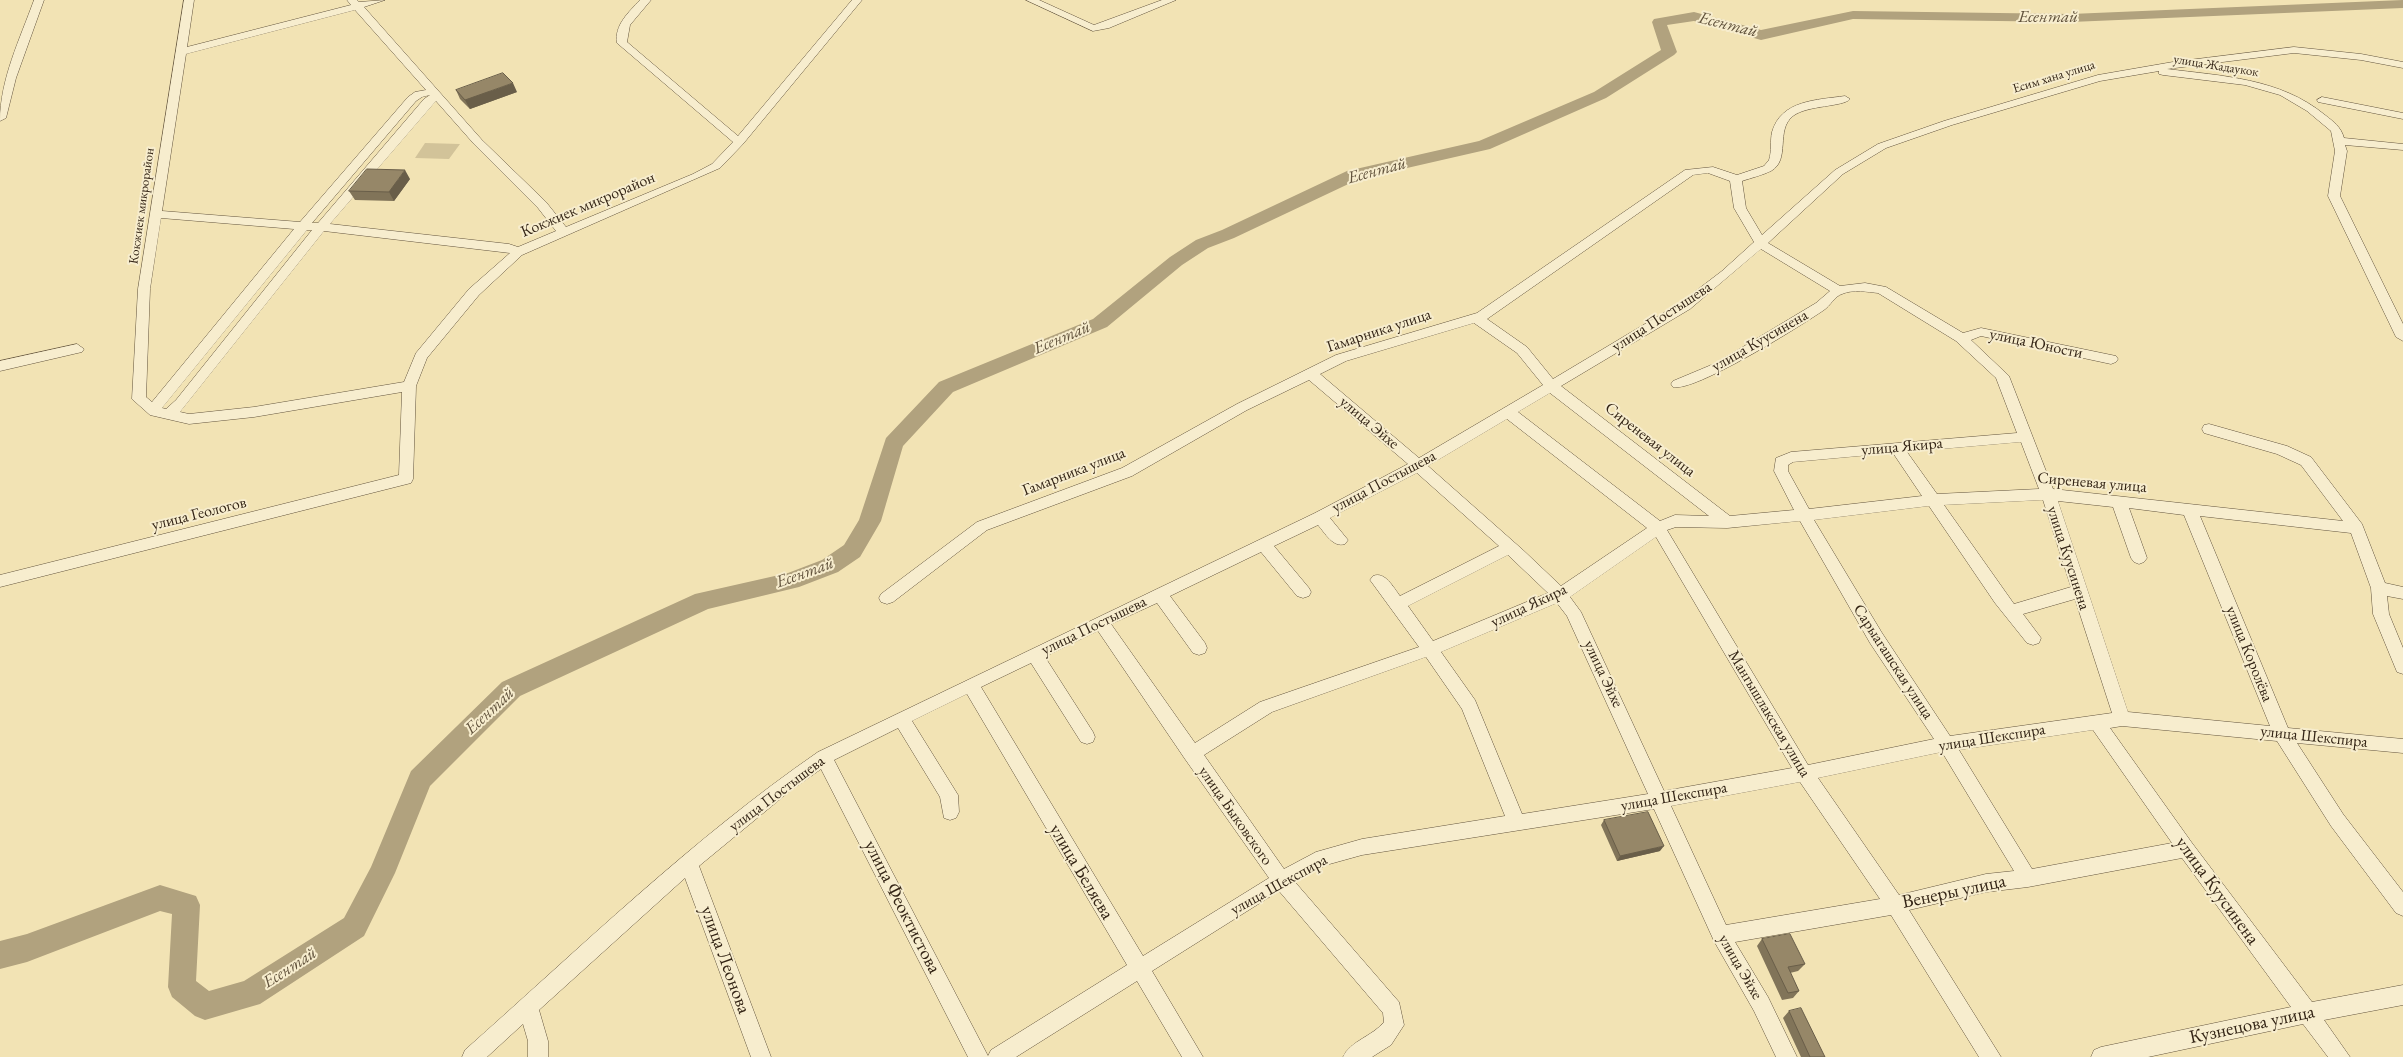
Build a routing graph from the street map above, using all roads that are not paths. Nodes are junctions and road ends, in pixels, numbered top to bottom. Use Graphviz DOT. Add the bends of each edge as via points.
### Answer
graph roads {
  1 [pos="39,0"];
  2 [pos="189,0"];
  3 [pos="380,0"];
  4 [pos="646,0"];
  5 [pos="857,0"];
  6 [pos="1031,0"];
  7 [pos="1171,0"];
  8 [pos="355,3"];
  9 [pos="180,52"];
  10 [pos="2403,65"];
  11 [pos="2140,70"];
  12 [pos="11,78"];
  13 [pos="0,81"];
  14 [pos="436,93"];
  15 [pos="1845,99"];
  16 [pos="2322,100"];
  17 [pos="0,118"];
  18 [pos="2402,118"];
  19 [pos="2339,141"];
  20 [pos="739,142"];
  21 [pos="2403,147"];
  22 [pos="1736,179"];
  23 [pos="155,214"];
  24 [pos="303,226"];
  25 [pos="321,227"];
  26 [pos="563,232"];
  27 [pos="1758,246"];
  28 [pos="518,252"];
  29 [pos="1838,290"];
  30 [pos="1476,318"];
  31 [pos="2403,337"];
  32 [pos="1961,338"];
  33 [pos="77,349"];
  34 [pos="2111,359"];
  35 [pos="0,366"];
  36 [pos="1310,373"];
  37 [pos="1678,384"];
  38 [pos="409,386"];
  39 [pos="1550,386"];
  40 [pos="153,410"];
  41 [pos="1507,411"];
  42 [pos="168,415"];
  43 [pos="2209,429"];
  44 [pos="2025,437"];
  45 [pos="1896,448"];
  46 [pos="1781,462"];
  47 [pos="1419,465"];
  48 [pos="406,479"];
  49 [pos="2048,494"];
  50 [pos="1933,500"];
  51 [pos="2119,502"];
  52 [pos="2190,511"];
  53 [pos="1806,515"];
  54 [pos="1320,517"];
  55 [pos="1727,522"];
  56 [pos="1660,527"];
  57 [pos="2357,528"];
  58 [pos="1340,540"];
  59 [pos="1263,544"];
  60 [pos="1510,547"];
  61 [pos="2138,558"];
  62 [pos="1378,580"];
  63 [pos="0,581"];
  64 [pos="2379,588"];
  65 [pos="2079,591"];
  66 [pos="1303,592"];
  67 [pos="2403,593"];
  68 [pos="1159,594"];
  69 [pos="1560,595"];
  70 [pos="887,598"];
  71 [pos="1398,604"];
  72 [pos="2011,611"];
  73 [pos="1101,622"];
  74 [pos="2033,638"];
  75 [pos="1199,648"];
  76 [pos="1431,649"];
  77 [pos="1035,655"];
  78 [pos="2403,667"];
  79 [pos="971,686"];
  80 [pos="901,718"];
  81 [pos="2122,719"];
  82 [pos="2097,723"];
  83 [pos="2282,734"];
  84 [pos="1087,737"];
  85 [pos="1946,744"];
  86 [pos="2403,746"];
  87 [pos="1191,754"];
  88 [pos="824,757"];
  89 [pos="1804,774"];
  90 [pos="1660,800"];
  91 [pos="950,812"];
  92 [pos="1516,822"];
  93 [pos="2186,849"];
  94 [pos="689,863"];
  95 [pos="2028,878"];
  96 [pos="1281,880"];
  97 [pos="1895,905"];
  98 [pos="2403,907"];
  99 [pos="1721,935"];
  100 [pos="1139,969"];
  101 [pos="2403,995"];
  102 [pos="528,1008"];
  103 [pos="2306,1013"];
  104 [pos="472,1057"];
  105 [pos="538,1057"];
  106 [pos="761,1057"];
  107 [pos="979,1057"];
  108 [pos="998,1057"];
  109 [pos="1193,1057"];
  110 [pos="1353,1057"];
  111 [pos="1787,1057"];
  112 [pos="1991,1057"];
  113 [pos="2101,1057"];
  114 [pos="2340,1057"];
  1 -- 12 [label="street"];
  2 -- 9 [label="street, Кокжиек микрорайон"];
  3 -- 8 [label="street"];
  4 -- 20 [label="street" via="624,27 620,38 622,43"];
  5 -- 20 [label="street, Кокжиек микрорайон"];
  6 -- 7 [label="street" via="1093,28 1105,26"];
  8 -- 9 [label="street"];
  8 -- 14 [label="street"];
  9 -- 23 [label="street, Кокжиек микрорайон"];
  10 -- 11 [label="street, Есим хана улица" via="2361,57 2294,50"];
  11 -- 19 [label="street, улица Жадаукок" via="2246,82 2284,93 2311,109 2336,130"];
  11 -- 27 [label="street, Есим хана улица" via="2098,78 1882,146 1839,172"];
  12 -- 13 [label="street"];
  12 -- 17 [label="street"];
  14 -- 24 [label="street" via="419,94 412,99"];
  14 -- 25 [label="street"];
  14 -- 26 [label="street" via="478,142 542,204"];
  15 -- 22 [label="street" via="1792,110 1784,116 1778,131 1775,162 1768,168"];
  16 -- 18 [label="street"];
  19 -- 21 [label="street"];
  19 -- 31 [label="street" via="2341,152 2334,196"];
  20 -- 26 [label="street, Кокжиек микрорайон" via="716,166 697,176"];
  22 -- 27 [label="street" via="1740,208"];
  22 -- 30 [label="street, Гамарника улица" via="1720,170 1703,168 1689,172"];
  23 -- 24 [label="street"];
  23 -- 40 [label="street, Кокжиек микрорайон" via="144,289 139,399"];
  24 -- 25 [label="street"];
  24 -- 40 [label="street"];
  25 -- 28 [label="street" via="509,248"];
  25 -- 42 [label="street" via="186,397"];
  26 -- 28 [label="street, Кокжиек микрорайон"];
  27 -- 29 [label="street"];
  27 -- 39 [label="street, улица Постышева" via="1685,306"];
  28 -- 38 [label="street, Кокжиек микрорайон" via="474,292 421,356"];
  29 -- 32 [label="street, улица Куусинена" via="1865,287 1882,290"];
  29 -- 37 [label="street, улица Куусинена" via="1821,306 1721,366"];
  30 -- 36 [label="street, Гамарника улица" via="1372,347"];
  30 -- 39 [label="street, Сиреневая улица" via="1522,350"];
  32 -- 34 [label="street, улица Юности" via="1981,332"];
  32 -- 44 [label="street, улица Куусинена" via="2002,376"];
  33 -- 35 [label="street"];
  36 -- 47 [label="street, улица Эйхе"];
  36 -- 70 [label="street, Гамарника улица" via="1242,407 1127,472 982,526"];
  38 -- 42 [label="street" via="254,412 189,419"];
  38 -- 48 [label="street, Кокжиек микрорайон"];
  39 -- 41 [label="street, улица Постышева"];
  39 -- 55 [label="street, Сиреневая улица"];
  40 -- 42 [label="street"];
  41 -- 47 [label="street, улица Постышева"];
  41 -- 56 [label="street, Мангышлакская улица"];
  43 -- 57 [label="street" via="2282,450 2306,461"];
  44 -- 45 [label="street, улица Якира"];
  44 -- 49 [label="street, улица Куусинена"];
  45 -- 46 [label="street, улица Якира" via="1791,457"];
  45 -- 50 [label="street"];
  46 -- 53 [label="street, Сарыагашская улица" via="1780,471"];
  47 -- 54 [label="street, улица Постышева"];
  47 -- 60 [label="street, улица Эйхе"];
  48 -- 63 [label="street, улица Геологов"];
  49 -- 50 [label="street, Сиреневая улица"];
  49 -- 51 [label="street, Сиреневая улица"];
  49 -- 65 [label="street, улица Куусинена"];
  50 -- 53 [label="street, Сиреневая улица"];
  50 -- 72 [label="street"];
  51 -- 52 [label="street, Сиреневая улица"];
  51 -- 61 [label="street"];
  52 -- 57 [label="street, Сиреневая улица"];
  52 -- 83 [label="street, улица Королёва"];
  53 -- 55 [label="street, Сиреневая улица"];
  53 -- 85 [label="street, Сарыагашская улица" via="1822,548 1876,638"];
  54 -- 58 [label="street"];
  54 -- 59 [label="street, улица Постышева"];
  55 -- 56 [label="street, Сиреневая улица" via="1675,521"];
  56 -- 69 [label="street, улица Якира"];
  56 -- 89 [label="street, Мангышлакская улица"];
  57 -- 64 [label="street"];
  59 -- 66 [label="street"];
  59 -- 68 [label="street, улица Постышева"];
  60 -- 69 [label="street, улица Эйхе"];
  60 -- 71 [label="street"];
  62 -- 71 [label="street"];
  64 -- 67 [label="street"];
  64 -- 78 [label="street" via="2381,614"];
  65 -- 72 [label="street"];
  65 -- 81 [label="street, улица Куусинена"];
  68 -- 73 [label="street, улица Постышева"];
  68 -- 75 [label="street"];
  69 -- 76 [label="street, улица Якира"];
  69 -- 90 [label="street, улица Эйхе" via="1573,612"];
  71 -- 76 [label="street"];
  72 -- 74 [label="street"];
  73 -- 77 [label="street, улица Постышева"];
  73 -- 87 [label="street, улица Быковского"];
  76 -- 87 [label="street, улица Якира" via="1266,707"];
  76 -- 92 [label="street" via="1469,705"];
  77 -- 79 [label="street, улица Постышева"];
  77 -- 84 [label="street"];
  79 -- 80 [label="street, улица Постышева"];
  79 -- 100 [label="street, улица Беляева"];
  80 -- 88 [label="street, улица Постышева"];
  80 -- 91 [label="street" via="949,795"];
  81 -- 82 [label="street, улица Шекспира"];
  81 -- 83 [label="street, улица Шекспира"];
  82 -- 85 [label="street, улица Шекспира"];
  82 -- 93 [label="street, улица Куусинена"];
  83 -- 86 [label="street, улица Шекспира"];
  83 -- 98 [label="street, улица Королёва" via="2337,820"];
  85 -- 89 [label="street, улица Шекспира"];
  85 -- 95 [label="street, Сарыагашская улица"];
  87 -- 96 [label="street, улица Быковского"];
  88 -- 94 [label="street, улица Постышева" via="784,785"];
  88 -- 107 [label="street, улица Феоктистова"];
  89 -- 90 [label="street, улица Шекспира"];
  89 -- 97 [label="street, Мангышлакская улица"];
  90 -- 92 [label="street, улица Шекспира"];
  90 -- 99 [label="street, улица Эйхе"];
  92 -- 96 [label="street, улица Шекспира" via="1362,847 1322,858"];
  93 -- 95 [label="street, Венеры улица"];
  93 -- 103 [label="street, улица Куусинена"];
  94 -- 102 [label="street, улица Постышева"];
  94 -- 106 [label="street, улица Леонова"];
  95 -- 97 [label="street, Венеры улица" via="1986,883"];
  96 -- 100 [label="street, улица Шекспира"];
  96 -- 110 [label="street, улица Быковского" via="1392,1009 1394,1026 1384,1038"];
  97 -- 99 [label="street, Венеры улица"];
  97 -- 112 [label="street, Мангышлакская улица"];
  99 -- 111 [label="street, улица Эйхе" via="1761,1004"];
  100 -- 108 [label="street, улица Шекспира"];
  100 -- 109 [label="street, улица Беляева"];
  101 -- 103 [label="street, Кузнецова улица"];
  102 -- 104 [label="street, улица Постышева"];
  102 -- 105 [label="street" via="538,1042"];
  103 -- 113 [label="street, Кузнецова улица"];
  103 -- 114 [label="street, улица Куусинена"];
}
